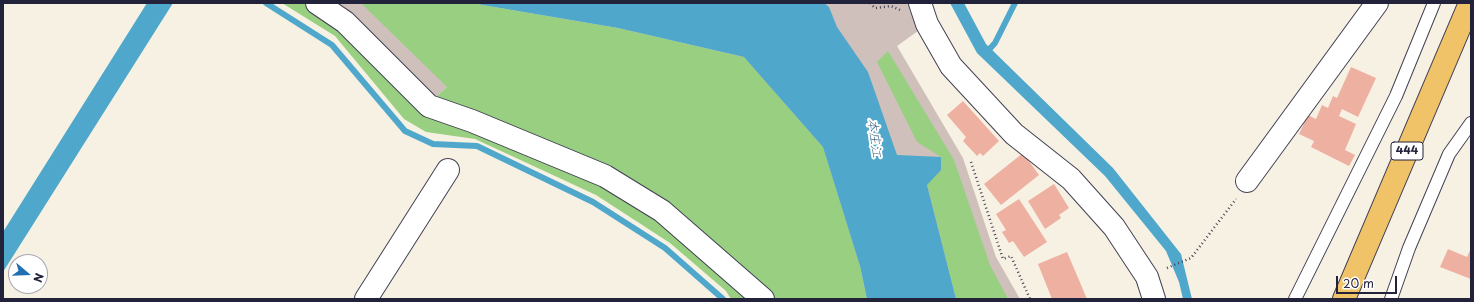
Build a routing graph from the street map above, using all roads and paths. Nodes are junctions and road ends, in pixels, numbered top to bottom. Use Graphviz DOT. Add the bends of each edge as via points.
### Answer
graph roads {
  1 [pos="318,3"];
  2 [pos="870,3"];
  3 [pos="920,3"];
  4 [pos="1378,3"];
  5 [pos="1434,3"];
  6 [pos="1470,3"];
  7 [pos="927,24"];
  8 [pos="1471,123"];
  9 [pos="971,162"];
  10 [pos="448,170"];
  11 [pos="1247,181"];
  12 [pos="1166,269"];
  13 [pos="366,299"];
  14 [pos="763,299"];
  15 [pos="1030,299"];
  16 [pos="1154,299"];
  17 [pos="1296,299"];
  18 [pos="1344,299"];
  19 [pos="1391,299"];
  1 -- 14 [label="street" via="345,22 429,106 605,176 662,212"];
  2 -- 7 [label="path" via="875,8 891,6"];
  3 -- 7 [label="street"];
  4 -- 11 [label="street"];
  5 -- 17 [label="lane" via="1396,96"];
  6 -- 18 [label="highway, 444"];
  7 -- 16 [label="street" via="951,66 1014,134 1071,179 1114,227 1147,277"];
  8 -- 19 [label="lane" via="1449,154 1409,248"];
  9 -- 15 [label="path" via="1003,259 1011,256"];
  10 -- 13 [label="street"];
  11 -- 12 [label="path" via="1239,196 1191,258"];
}
